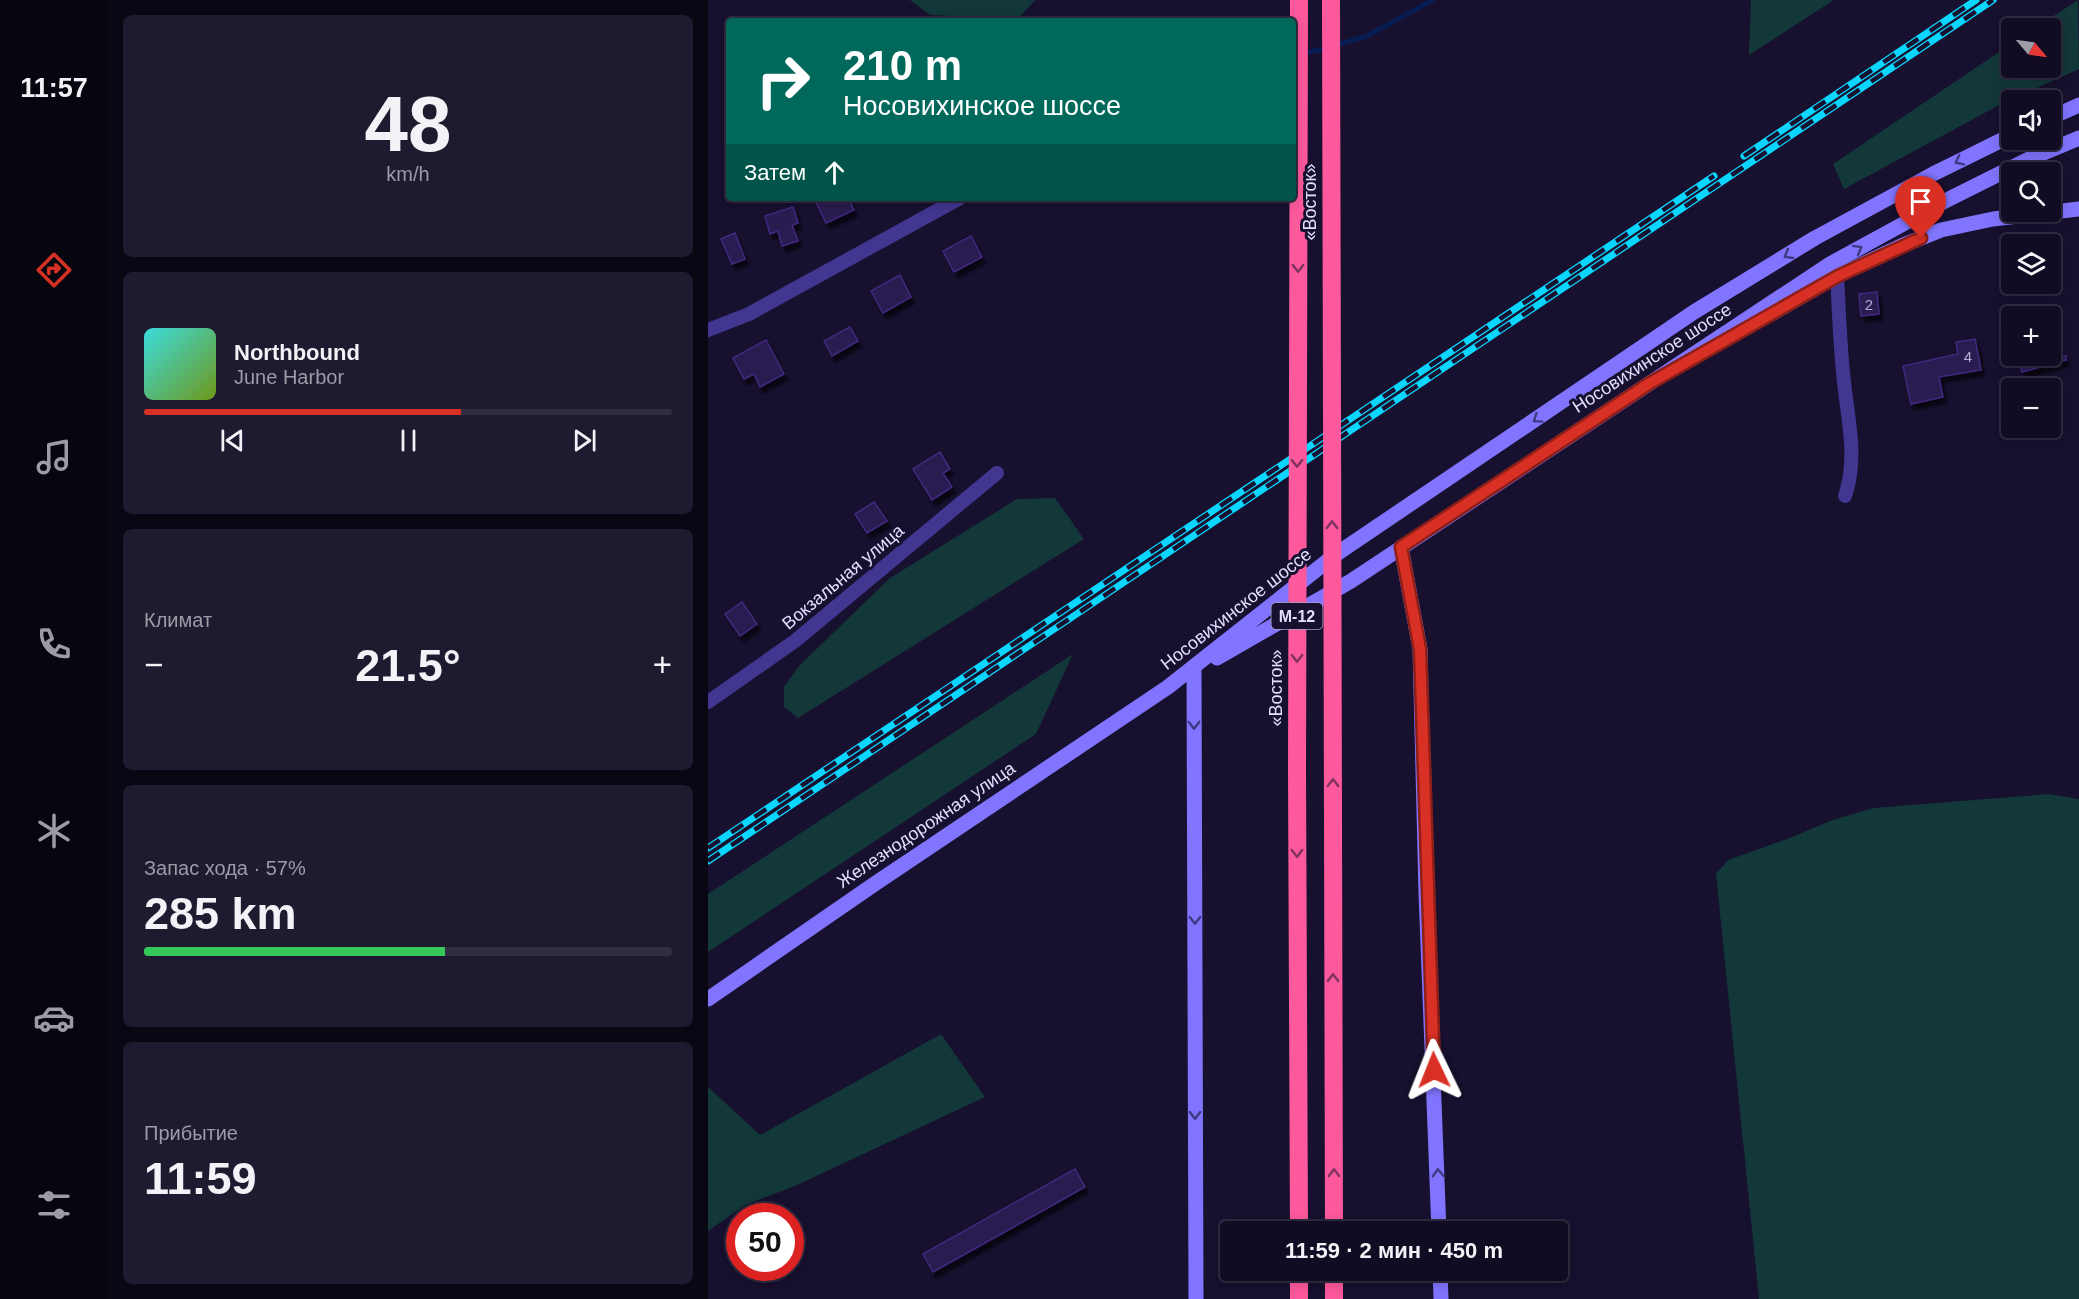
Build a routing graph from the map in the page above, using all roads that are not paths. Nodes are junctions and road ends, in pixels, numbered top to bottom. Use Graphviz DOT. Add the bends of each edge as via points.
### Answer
graph roads {
  1 [pos="1299,0"];
  2 [pos="1331,0"];
  3 [pos="2079,105"];
  4 [pos="2061,112"];
  5 [pos="2079,138"];
  6 [pos="2001,140"];
  7 [pos="955,201"];
  8 [pos="2079,209"];
  9 [pos="1838,276"];
  10 [pos="708,330"];
  11 [pos="1650,383"];
  12 [pos="997,473"];
  13 [pos="1845,496"];
  14 [pos="1401,547"];
  15 [pos="1194,669"];
  16 [pos="1168,687"];
  17 [pos="708,702"];
  18 [pos="708,999"];
  19 [pos="1299,1221"];
  20 [pos="1334,1221"];
  21 [pos="1439,1221"];
  22 [pos="1299,1281"];
  23 [pos="1334,1281"];
  24 [pos="1440,1281"];
  25 [pos="1196,1299"];
  26 [pos="1298,1299"];
  27 [pos="1334,1299"];
  28 [pos="1441,1299"];
  1 -- 19 [label="highway, «Восток» / М-12, one-way, bridge"];
  20 -- 2 [label="highway, «Восток» / М-12, one-way, bridge"];
  3 -- 4 [label="main road"];
  11 -- 5 [label="main road, Носовихинское шоссе, one-way" via="1830,264 1947,200"];
  6 -- 15 [label="main road, Носовихинское шоссе, one-way" via="1815,238 1694,312 1335,555"];
  7 -- 10 [label="street" via="749,314"];
  8 -- 9 [label="main road" via="1993,219 1941,230"];
  9 -- 11 [label="main road"];
  9 -- 13 [label="street" via="1852,456"];
  11 -- 14 [label="main road, Носовихинское шоссе"];
  12 -- 17 [label="street, Вокзальная улица" via="795,641"];
  14 -- 15 [label="main road, Носовихинское шоссе" via="1351,581"];
  21 -- 14 [label="main road, one-way" via="1420,649"];
  15 -- 16 [label="main road, Носовихинское шоссе"];
  15 -- 25 [label="main road, one-way"];
  16 -- 18 [label="main road, Железнодорожная улица"];
  22 -- 26 [label="highway"];
  23 -- 27 [label="highway"];
  24 -- 28 [label="main road"];
}
